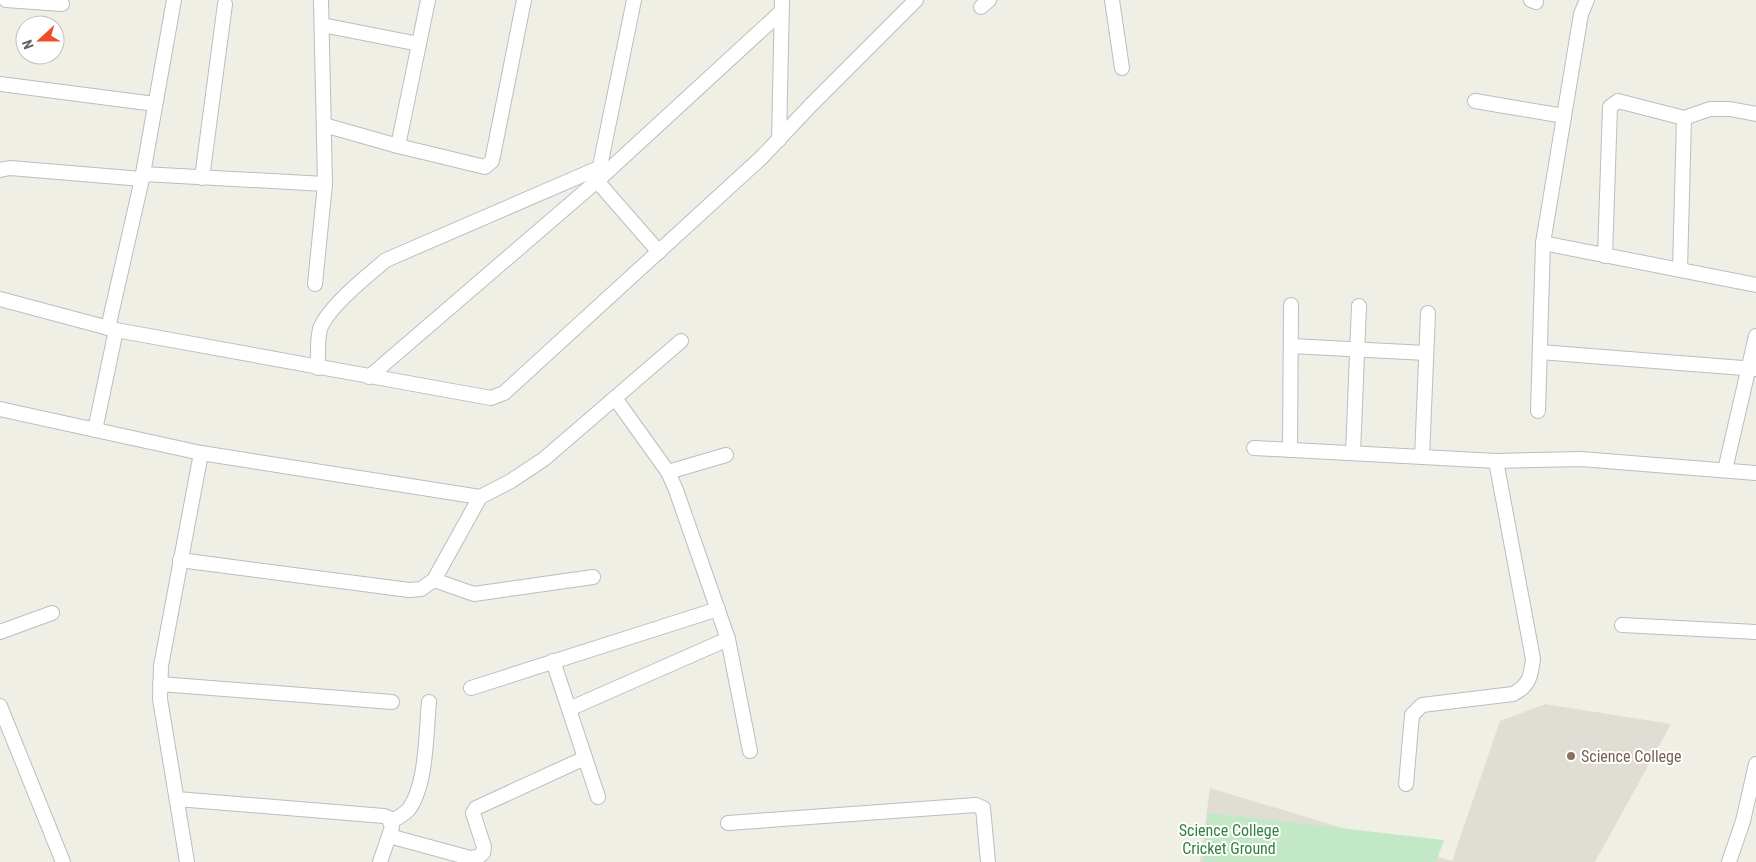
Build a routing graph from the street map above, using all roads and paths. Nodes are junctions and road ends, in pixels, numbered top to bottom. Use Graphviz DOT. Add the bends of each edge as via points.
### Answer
graph roads {
  1 [pos="6,0"];
  2 [pos="174,0"];
  3 [pos="321,0"];
  4 [pos="428,0"];
  5 [pos="524,0"];
  6 [pos="634,0"];
  7 [pos="916,0"];
  8 [pos="1112,0"];
  9 [pos="1587,0"];
  10 [pos="62,4"];
  11 [pos="225,4"];
  12 [pos="782,6"];
  13 [pos="322,25"];
  14 [pos="419,44"];
  15 [pos="1122,68"];
  16 [pos="0,84"];
  17 [pos="1475,101"];
  18 [pos="155,104"];
  19 [pos="1756,114"];
  20 [pos="1564,116"];
  21 [pos="1684,118"];
  22 [pos="324,125"];
  23 [pos="779,140"];
  24 [pos="398,146"];
  25 [pos="601,167"];
  26 [pos="0,170"];
  27 [pos="143,177"];
  28 [pos="202,178"];
  29 [pos="597,180"];
  30 [pos="325,184"];
  31 [pos="1543,244"];
  32 [pos="660,252"];
  33 [pos="1605,256"];
  34 [pos="1680,270"];
  35 [pos="315,284"];
  36 [pos="1756,285"];
  37 [pos="0,299"];
  38 [pos="1291,305"];
  39 [pos="1359,306"];
  40 [pos="1428,313"];
  41 [pos="112,329"];
  42 [pos="1756,336"];
  43 [pos="681,341"];
  44 [pos="1290,346"];
  45 [pos="1357,349"];
  46 [pos="1426,352"];
  47 [pos="1540,352"];
  48 [pos="318,368"];
  49 [pos="1753,368"];
  50 [pos="369,377"];
  51 [pos="615,398"];
  52 [pos="0,409"];
  53 [pos="1538,411"];
  54 [pos="95,430"];
  55 [pos="1254,448"];
  56 [pos="1290,450"];
  57 [pos="201,453"];
  58 [pos="1353,453"];
  59 [pos="726,455"];
  60 [pos="1422,457"];
  61 [pos="1496,461"];
  62 [pos="1725,470"];
  63 [pos="668,472"];
  64 [pos="1756,473"];
  65 [pos="480,497"];
  66 [pos="180,560"];
  67 [pos="593,577"];
  68 [pos="434,580"];
  69 [pos="718,609"];
  70 [pos="52,613"];
  71 [pos="1622,625"];
  72 [pos="0,632"];
  73 [pos="1756,632"];
  74 [pos="728,639"];
  75 [pos="554,661"];
  76 [pos="160,684"];
  77 [pos="471,688"];
  78 [pos="392,702"];
  79 [pos="429,702"];
  80 [pos="0,706"];
  81 [pos="569,709"];
  82 [pos="750,751"];
  83 [pos="585,758"];
  84 [pos="1756,764"];
  85 [pos="1406,784"];
  86 [pos="598,797"];
  87 [pos="177,800"];
  88 [pos="728,823"];
  89 [pos="390,829"];
  90 [pos="63,862"];
  91 [pos="187,862"];
  92 [pos="380,862"];
  93 [pos="988,862"];
  94 [pos="1729,862"];
  1 -- 10 [label="street"];
  2 -- 18 [label="street"];
  3 -- 13 [label="street"];
  4 -- 14 [label="street"];
  5 -- 24 [label="street" via="492,161 486,167 479,167"];
  6 -- 25 [label="street"];
  7 -- 23 [label="street"];
  8 -- 15 [label="street"];
  9 -- 20 [label="street" via="1581,14"];
  11 -- 28 [label="street"];
  12 -- 23 [label="street"];
  12 -- 29 [label="street"];
  13 -- 14 [label="street"];
  13 -- 22 [label="street"];
  14 -- 24 [label="street"];
  16 -- 18 [label="street"];
  17 -- 20 [label="street"];
  18 -- 27 [label="street"];
  19 -- 21 [label="street" via="1710,109"];
  20 -- 31 [label="street"];
  21 -- 33 [label="street" via="1618,101 1610,107"];
  21 -- 34 [label="street"];
  22 -- 24 [label="street"];
  22 -- 30 [label="street"];
  23 -- 32 [label="street"];
  25 -- 29 [label="street"];
  25 -- 48 [label="street" via="386,260 361,280 326,318 320,330"];
  26 -- 27 [label="street"];
  27 -- 28 [label="street"];
  27 -- 41 [label="street"];
  28 -- 30 [label="street"];
  29 -- 32 [label="street"];
  29 -- 50 [label="street"];
  30 -- 35 [label="street"];
  31 -- 33 [label="street"];
  31 -- 47 [label="street"];
  32 -- 50 [label="street" via="504,393 491,398"];
  33 -- 34 [label="street"];
  34 -- 36 [label="street"];
  37 -- 41 [label="street"];
  38 -- 44 [label="street"];
  39 -- 45 [label="street"];
  40 -- 46 [label="street"];
  41 -- 48 [label="street"];
  41 -- 54 [label="street"];
  42 -- 49 [label="street"];
  43 -- 51 [label="street"];
  44 -- 45 [label="street"];
  44 -- 56 [label="street"];
  45 -- 46 [label="street"];
  45 -- 58 [label="street"];
  46 -- 60 [label="street"];
  47 -- 49 [label="street"];
  47 -- 53 [label="street"];
  48 -- 50 [label="street"];
  49 -- 62 [label="street"];
  51 -- 63 [label="street"];
  51 -- 65 [label="street" via="544,459 511,482"];
  52 -- 54 [label="street"];
  54 -- 57 [label="street"];
  55 -- 56 [label="street"];
  56 -- 58 [label="street"];
  57 -- 65 [label="street"];
  57 -- 66 [label="street"];
  58 -- 60 [label="street"];
  59 -- 63 [label="street"];
  60 -- 61 [label="street"];
  61 -- 62 [label="street" via="1581,460"];
  61 -- 85 [label="street" via="1533,659 1530,680 1513,694 1416,709 1412,715"];
  62 -- 64 [label="street"];
  63 -- 69 [label="street"];
  65 -- 68 [label="street"];
  66 -- 68 [label="street" via="409,590 421,588"];
  66 -- 76 [label="street" via="165,636"];
  67 -- 68 [label="street" via="474,594"];
  69 -- 74 [label="street"];
  69 -- 75 [label="street"];
  70 -- 72 [label="street"];
  71 -- 73 [label="street"];
  74 -- 81 [label="street"];
  74 -- 82 [label="street"];
  75 -- 77 [label="street"];
  75 -- 81 [label="street"];
  76 -- 78 [label="street"];
  76 -- 87 [label="street"];
  79 -- 89 [label="street" via="423,771 415,798"];
  80 -- 90 [label="street"];
  81 -- 83 [label="street"];
  83 -- 86 [label="street"];
  83 -- 89 [label="street" via="476,808 473,813 484,847 478,857 470,858"];
  84 -- 94 [label="street" via="1743,822"];
  87 -- 89 [label="street" via="384,816 389,818"];
  87 -- 91 [label="street"];
  88 -- 93 [label="street" via="976,805 983,808"];
  89 -- 92 [label="street"];
}
